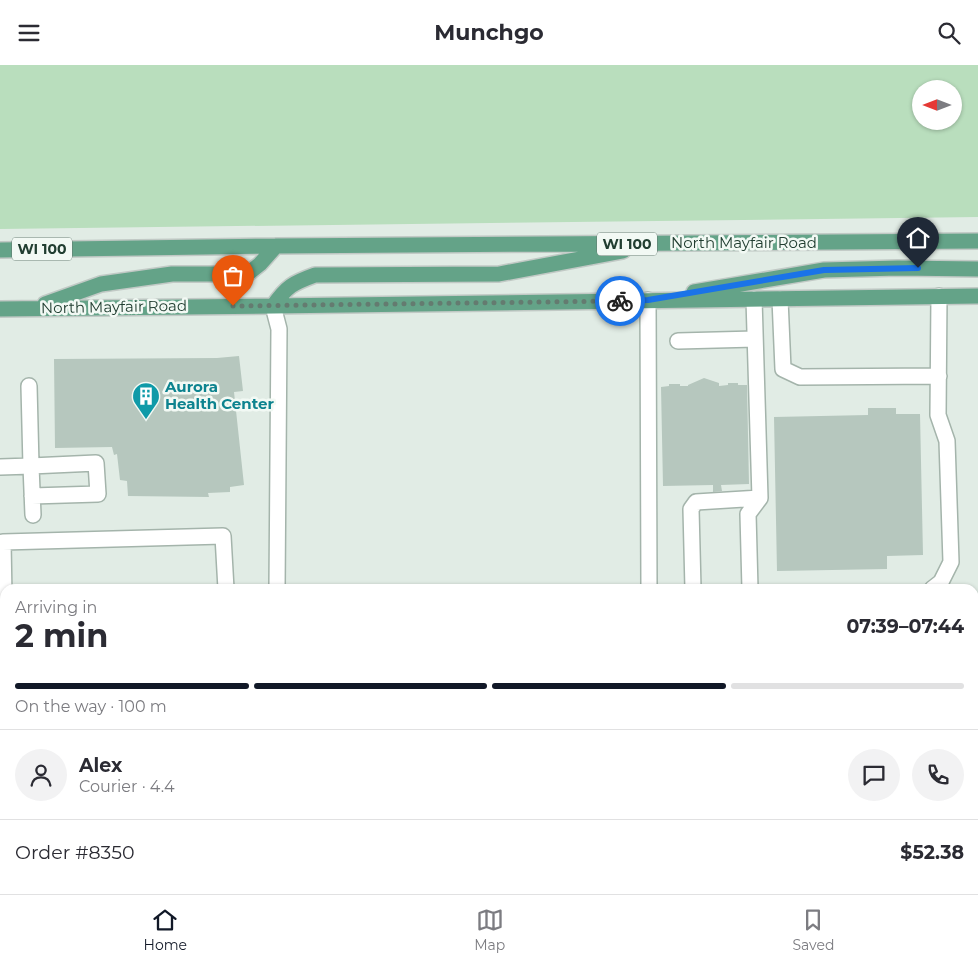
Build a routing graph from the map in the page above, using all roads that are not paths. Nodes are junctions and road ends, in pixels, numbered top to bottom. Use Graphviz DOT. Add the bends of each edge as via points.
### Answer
graph roads {
  1 [pos="978,241"];
  2 [pos="664,244"];
  3 [pos="276,246"];
  4 [pos="0,250"];
  5 [pos="978,269"];
  6 [pos="939,296"];
  7 [pos="978,296"];
  8 [pos="754,299"];
  9 [pos="780,299"];
  10 [pos="648,300"];
  11 [pos="273,306"];
  12 [pos="35,308"];
  13 [pos="0,309"];
  14 [pos="756,339"];
  15 [pos="678,341"];
  16 [pos="939,376"];
  17 [pos="29,387"];
  18 [pos="31,466"];
  19 [pos="0,467"];
  20 [pos="32,496"];
  21 [pos="760,498"];
  22 [pos="33,515"];
  23 [pos="5,584"];
  24 [pos="226,584"];
  25 [pos="277,584"];
  26 [pos="649,584"];
  27 [pos="693,584"];
  28 [pos="750,584"];
  29 [pos="938,584"];
  1 -- 2 [label="main road, North Mayfair Road / WI 100"];
  2 -- 3 [label="main road, North Mayfair Road / WI 100"];
  2 -- 11 [label="main road" via="499,274 315,275 296,282"];
  3 -- 4 [label="main road, North Mayfair Road / WI 100"];
  3 -- 12 [label="main road" via="250,272 172,275 100,284"];
  5 -- 10 [label="main road" via="824,270"];
  6 -- 7 [label="main road, North Mayfair Road"];
  6 -- 9 [label="main road, North Mayfair Road"];
  6 -- 16 [label="lane"];
  8 -- 9 [label="main road, North Mayfair Road"];
  8 -- 10 [label="main road, North Mayfair Road"];
  8 -- 14 [label="lane"];
  9 -- 16 [label="lane" via="783,369 800,377"];
  10 -- 11 [label="main road, North Mayfair Road"];
  10 -- 26 [label="lane"];
  11 -- 12 [label="main road, North Mayfair Road"];
  11 -- 25 [label="lane" via="279,329"];
  12 -- 13 [label="main road, North Mayfair Road"];
  14 -- 15 [label="lane"];
  14 -- 21 [label="lane"];
  16 -- 29 [label="lane" via="938,415 947,441 951,561"];
  17 -- 18 [label="lane"];
  18 -- 19 [label="lane"];
  18 -- 20 [label="lane"];
  18 -- 20 [label="lane" via="96,463 98,494"];
  20 -- 22 [label="lane"];
  21 -- 27 [label="lane" via="696,502 691,509"];
  21 -- 28 [label="lane" via="748,514"];
  23 -- 24 [label="lane" via="3,542 223,536"];
}
